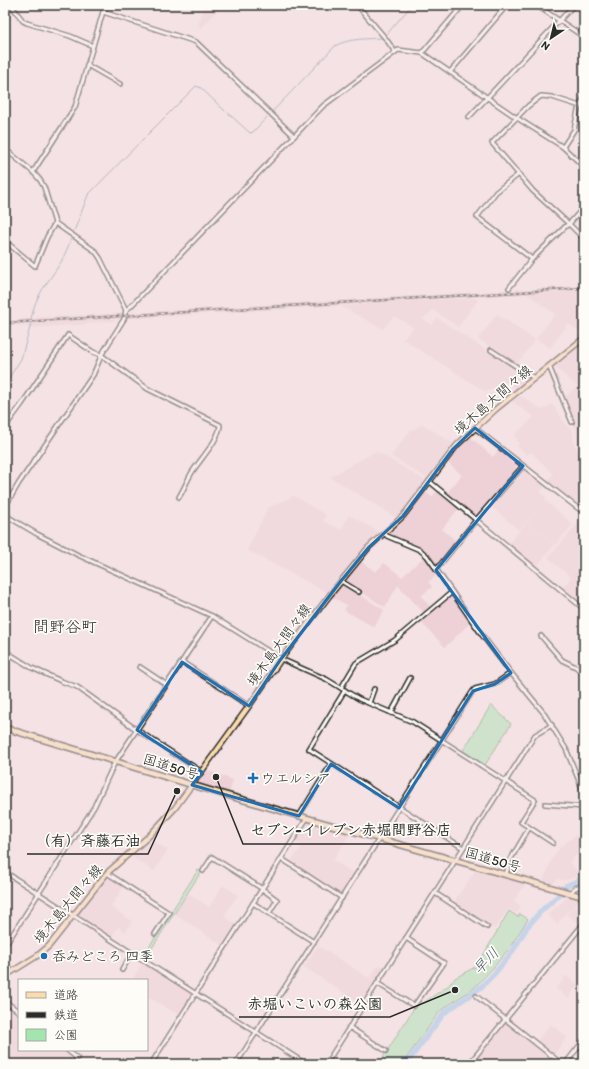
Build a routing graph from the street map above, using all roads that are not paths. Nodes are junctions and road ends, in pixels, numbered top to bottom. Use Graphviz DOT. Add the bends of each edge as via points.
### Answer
graph roads {
  1 [pos="11,5"];
  2 [pos="105,5"];
  3 [pos="357,5"];
  4 [pos="364,5"];
  5 [pos="463,5"];
  6 [pos="507,5"];
  7 [pos="536,5"];
  8 [pos="574,5"];
  9 [pos="360,9"];
  10 [pos="103,12"];
  11 [pos="560,21"];
  12 [pos="584,36"];
  13 [pos="93,46"];
  14 [pos="395,52"];
  15 [pos="422,53"];
  16 [pos="87,65"];
  17 [pos="450,72"];
  18 [pos="120,84"];
  19 [pos="584,97"];
  20 [pos="488,98"];
  21 [pos="580,106"];
  22 [pos="469,117"];
  23 [pos="517,118"];
  24 [pos="294,136"];
  25 [pos="563,147"];
  26 [pos="5,149"];
  27 [pos="584,167"];
  28 [pos="32,172"];
  29 [pos="519,174"];
  30 [pos="584,207"];
  31 [pos="55,223"];
  32 [pos="570,224"];
  33 [pos="584,239"];
  34 [pos="5,241"];
  35 [pos="532,259"];
  36 [pos="509,288"];
  37 [pos="126,310"];
  38 [pos="584,338"];
  39 [pos="491,350"];
  40 [pos="101,355"];
  41 [pos="549,366"];
  42 [pos="534,378"];
  43 [pos="572,422"];
  44 [pos="5,427"];
  45 [pos="475,428"];
  46 [pos="523,466"];
  47 [pos="429,481"];
  48 [pos="180,497"];
  49 [pos="5,507"];
  50 [pos="584,513"];
  51 [pos="5,515"];
  52 [pos="476,520"];
  53 [pos="384,533"];
  54 [pos="436,570"];
  55 [pos="341,581"];
  56 [pos="359,592"];
  57 [pos="452,592"];
  58 [pos="584,610"];
  59 [pos="212,616"];
  60 [pos="541,636"];
  61 [pos="5,650"];
  62 [pos="281,659"];
  63 [pos="182,662"];
  64 [pos="140,667"];
  65 [pos="511,673"];
  66 [pos="584,674"];
  67 [pos="410,678"];
  68 [pos="167,685"];
  69 [pos="341,688"];
  70 [pos="374,689"];
  71 [pos="345,690"];
  72 [pos="369,703"];
  73 [pos="249,706"];
  74 [pos="391,713"];
  75 [pos="552,725"];
  76 [pos="5,728"];
  77 [pos="137,730"];
  78 [pos="442,740"];
  79 [pos="116,762"];
  80 [pos="331,764"];
  81 [pos="202,772"];
  82 [pos="506,781"];
  83 [pos="192,785"];
  84 [pos="584,793"];
  85 [pos="545,804"];
  86 [pos="584,806"];
  87 [pos="399,808"];
  88 [pos="299,816"];
  89 [pos="307,818"];
  90 [pos="529,828"];
  91 [pos="380,838"];
  92 [pos="553,843"];
  93 [pos="463,848"];
  94 [pos="282,859"];
  95 [pos="455,860"];
  96 [pos="203,871"];
  97 [pos="5,872"];
  98 [pos="107,873"];
  99 [pos="506,875"];
  100 [pos="584,885"];
  101 [pos="263,889"];
  102 [pos="38,893"];
  103 [pos="435,893"];
  104 [pos="569,893"];
  105 [pos="584,897"];
  106 [pos="342,898"];
  107 [pos="253,903"];
  108 [pos="269,913"];
  109 [pos="74,916"];
  110 [pos="584,923"];
  111 [pos="487,927"];
  112 [pos="155,934"];
  113 [pos="406,938"];
  114 [pos="314,942"];
  115 [pos="5,946"];
  116 [pos="132,953"];
  117 [pos="122,970"];
  118 [pos="5,976"];
  119 [pos="377,983"];
  120 [pos="196,994"];
  121 [pos="476,996"];
  122 [pos="5,1001"];
  123 [pos="18,1011"];
  124 [pos="506,1020"];
  125 [pos="349,1027"];
  126 [pos="256,1032"];
  127 [pos="584,1040"];
  128 [pos="68,1051"];
  129 [pos="386,1051"];
  130 [pos="77,1058"];
  131 [pos="151,1064"];
  132 [pos="236,1064"];
  133 [pos="306,1064"];
  134 [pos="326,1064"];
  135 [pos="470,1064"];
  136 [pos="562,1064"];
  137 [pos="566,1064"];
  1 -- 13 [label="street" via="27,23"];
  2 -- 10 [label="street"];
  3 -- 9 [label="street"];
  4 -- 9 [label="street"];
  5 -- 15 [label="street"];
  6 -- 17 [label="street"];
  7 -- 11 [label="street"];
  8 -- 11 [label="street"];
  9 -- 14 [label="street"];
  10 -- 13 [label="street"];
  10 -- 24 [label="street" via="196,42"];
  11 -- 12 [label="street"];
  11 -- 20 [label="street"];
  13 -- 16 [label="street"];
  14 -- 15 [label="street" via="398,50"];
  14 -- 24 [label="street" via="323,106"];
  15 -- 17 [label="street"];
  16 -- 18 [label="street"];
  16 -- 28 [label="street" via="75,107"];
  17 -- 20 [label="street"];
  19 -- 21 [label="street"];
  20 -- 22 [label="street"];
  20 -- 23 [label="street"];
  21 -- 23 [label="street" via="543,95"];
  21 -- 25 [label="street" via="574,130"];
  23 -- 25 [label="street"];
  23 -- 29 [label="street" via="492,143"];
  24 -- 37 [label="street"];
  25 -- 27 [label="street"];
  26 -- 28 [label="street"];
  28 -- 31 [label="street" via="44,187"];
  29 -- 32 [label="street" via="533,191"];
  29 -- 35 [label="street" via="496,192 477,217"];
  30 -- 32 [label="street"];
  31 -- 34 [label="street" via="35,266"];
  31 -- 37 [label="street" via="95,250"];
  32 -- 33 [label="street"];
  32 -- 35 [label="street"];
  35 -- 36 [label="street"];
  37 -- 40 [label="street" via="124,319"];
  38 -- 41 [label="main road, 境木島大間々線"];
  39 -- 42 [label="street"];
  40 -- 44 [label="street" via="67,335"];
  40 -- 48 [label="street" via="148,389 220,425 215,439 191,474"];
  40 -- 49 [label="street" via="93,375"];
  41 -- 42 [label="main road, 境木島大間々線"];
  41 -- 43 [label="street"];
  42 -- 45 [label="main road, 境木島大間々線"];
  45 -- 46 [label="street"];
  45 -- 47 [label="main road, 境木島大間々線" via="453,449"];
  46 -- 50 [label="street"];
  46 -- 52 [label="street"];
  47 -- 52 [label="street"];
  47 -- 53 [label="main road, 境木島大間々線" via="403,516"];
  51 -- 59 [label="street" via="78,555"];
  52 -- 54 [label="street"];
  52 -- 58 [label="street"];
  53 -- 54 [label="street" via="422,552"];
  53 -- 55 [label="main road, 境木島大間々線"];
  54 -- 57 [label="street"];
  55 -- 56 [label="street"];
  55 -- 62 [label="main road, 境木島大間々線"];
  57 -- 65 [label="street"];
  57 -- 69 [label="street" via="395,640 356,663"];
  59 -- 62 [label="street"];
  59 -- 63 [label="street"];
  60 -- 66 [label="street" via="562,660"];
  61 -- 77 [label="street" via="32,668 75,685"];
  62 -- 69 [label="street"];
  62 -- 73 [label="main road, 境木島大間々線"];
  63 -- 68 [label="street"];
  63 -- 73 [label="street"];
  64 -- 68 [label="street"];
  65 -- 75 [label="street"];
  65 -- 78 [label="street" via="494,684 475,689"];
  67 -- 74 [label="street"];
  68 -- 77 [label="street"];
  69 -- 71 [label="street"];
  70 -- 72 [label="street"];
  71 -- 72 [label="street"];
  71 -- 80 [label="street" via="309,748"];
  72 -- 74 [label="street"];
  73 -- 81 [label="main road, 境木島大間々線"];
  74 -- 78 [label="street" via="413,722"];
  75 -- 82 [label="street" via="536,734"];
  75 -- 84 [label="street" via="566,749"];
  76 -- 79 [label="highway, 国道50号"];
  77 -- 79 [label="street"];
  77 -- 81 [label="street"];
  78 -- 82 [label="street"];
  78 -- 87 [label="street"];
  79 -- 83 [label="highway, 国道50号"];
  79 -- 102 [label="street" via="94,807"];
  80 -- 87 [label="street"];
  80 -- 88 [label="street"];
  81 -- 83 [label="main road, 境木島大間々線"];
  82 -- 90 [label="street" via="535,800 521,822"];
  82 -- 93 [label="street"];
  83 -- 88 [label="highway, 国道50号"];
  83 -- 98 [label="main road, 境木島大間々線" via="166,820"];
  85 -- 86 [label="street"];
  87 -- 91 [label="street"];
  87 -- 93 [label="street"];
  88 -- 89 [label="highway, 国道50号"];
  89 -- 91 [label="highway, 国道50号"];
  89 -- 94 [label="street"];
  90 -- 92 [label="street"];
  90 -- 99 [label="street" via="510,859"];
  91 -- 95 [label="highway, 国道50号"];
  91 -- 106 [label="street"];
  93 -- 95 [label="street"];
  94 -- 101 [label="street"];
  94 -- 106 [label="street"];
  95 -- 99 [label="highway, 国道50号"];
  95 -- 103 [label="street"];
  96 -- 101 [label="street" via="212,857"];
  97 -- 102 [label="street"];
  98 -- 109 [label="main road, 境木島大間々線"];
  98 -- 112 [label="street" via="169,913"];
  99 -- 104 [label="highway, 国道50号"];
  100 -- 104 [label="street"];
  101 -- 107 [label="street"];
  101 -- 108 [label="street" via="277,900"];
  102 -- 109 [label="street"];
  102 -- 115 [label="street"];
  103 -- 111 [label="street"];
  103 -- 113 [label="street"];
  104 -- 105 [label="highway, 国道50号"];
  106 -- 114 [label="street"];
  107 -- 108 [label="street"];
  107 -- 120 [label="street"];
  108 -- 114 [label="street"];
  109 -- 116 [label="street"];
  109 -- 118 [label="main road, 境木島大間々線" via="45,950"];
  110 -- 124 [label="street"];
  113 -- 119 [label="street"];
  113 -- 119 [label="street" via="444,963 414,1006"];
  114 -- 126 [label="street"];
  116 -- 117 [label="street"];
  116 -- 120 [label="street"];
  119 -- 125 [label="street"];
  120 -- 126 [label="street"];
  120 -- 131 [label="street"];
  121 -- 124 [label="street"];
  122 -- 123 [label="street"];
  124 -- 135 [label="street"];
  124 -- 136 [label="street"];
  125 -- 129 [label="street"];
  125 -- 134 [label="street"];
  126 -- 132 [label="street"];
  126 -- 133 [label="street"];
  127 -- 137 [label="street"];
  128 -- 130 [label="street"];
}
